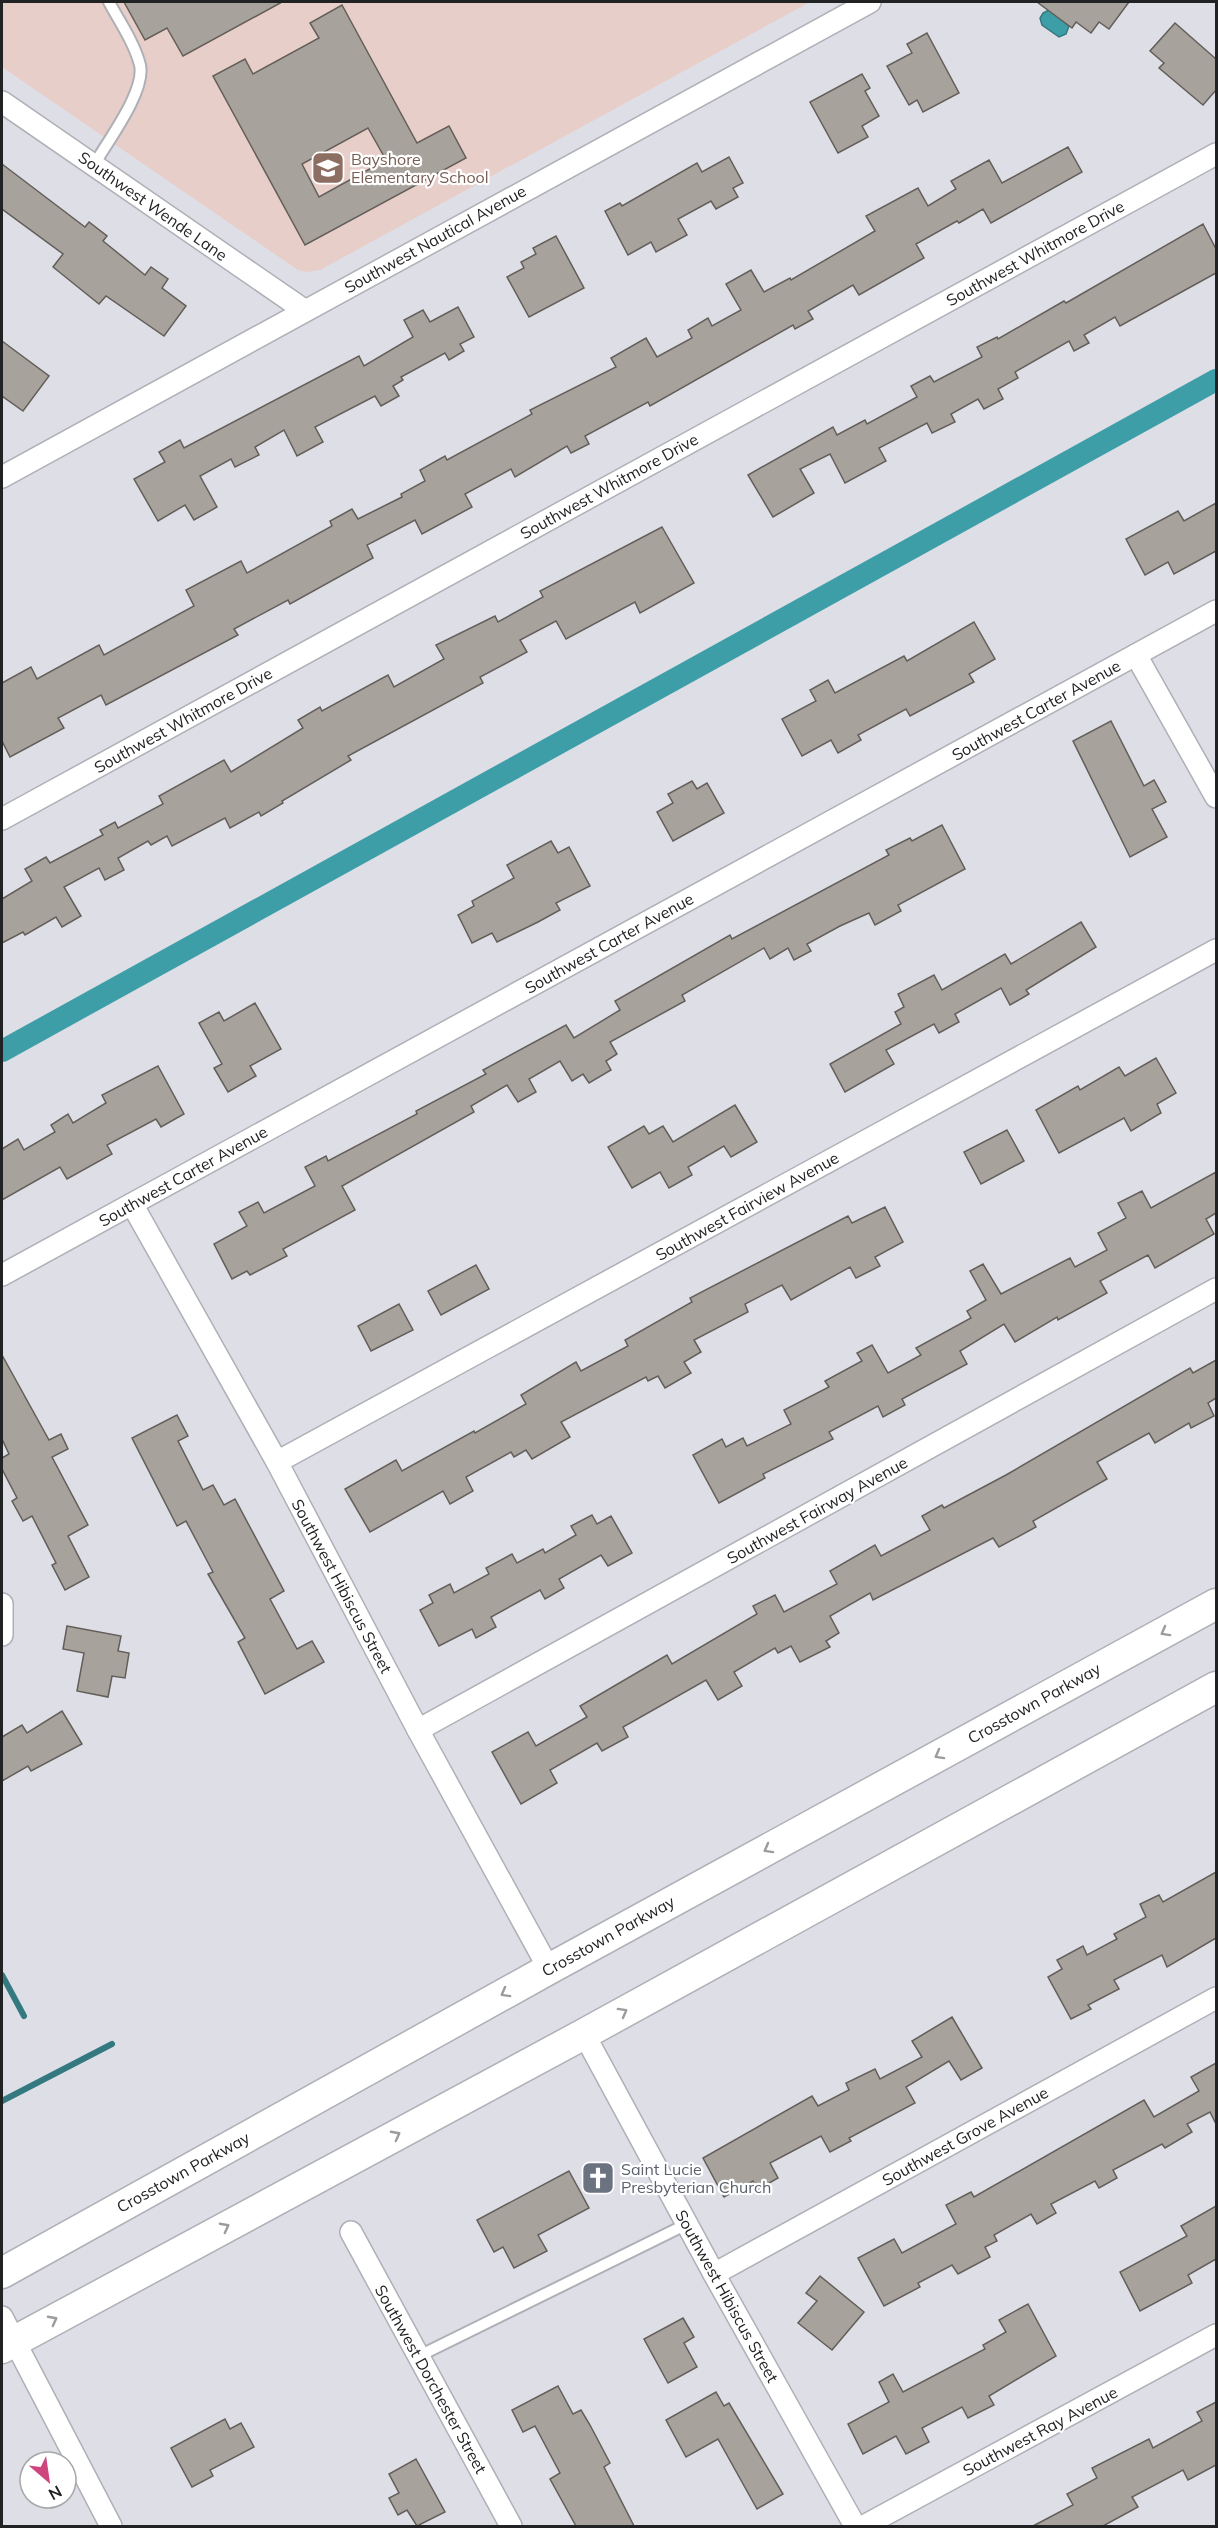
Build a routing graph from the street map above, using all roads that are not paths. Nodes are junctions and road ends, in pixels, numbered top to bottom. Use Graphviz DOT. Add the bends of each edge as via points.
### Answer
graph roads {
  1 [pos="109,2"];
  2 [pos="870,2"];
  3 [pos="2,102"];
  4 [pos="1216,154"];
  5 [pos="94,165"];
  6 [pos="304,310"];
  7 [pos="4,473"];
  8 [pos="1216,611"];
  9 [pos="1137,655"];
  10 [pos="1216,797"];
  11 [pos="2,819"];
  12 [pos="1216,950"];
  13 [pos="132,1204"];
  14 [pos="2,1275"];
  15 [pos="1216,1289"];
  16 [pos="277,1462"];
  17 [pos="2,1604"];
  18 [pos="1216,1604"];
  19 [pos="2,1635"];
  20 [pos="1216,1687"];
  21 [pos="418,1730"];
  22 [pos="549,1968"];
  23 [pos="1216,1998"];
  24 [pos="584,2034"];
  25 [pos="687,2224"];
  26 [pos="351,2232"];
  27 [pos="2,2273"];
  28 [pos="714,2274"];
  29 [pos="6,2335"];
  30 [pos="1216,2335"];
  31 [pos="419,2356"];
  32 [pos="111,2526"];
  33 [pos="512,2526"];
  34 [pos="855,2526"];
  35 [pos="864,2526"];
  1 -- 5 [label="lane" via="132,44 140,78 136,94"];
  2 -- 6 [label="street, Southwest Nautical Avenue"];
  3 -- 5 [label="street, Southwest Wende Lane"];
  4 -- 11 [label="street, Southwest Whitmore Drive"];
  5 -- 6 [label="street, Southwest Wende Lane"];
  6 -- 7 [label="street, Southwest Nautical Avenue"];
  8 -- 9 [label="street, Southwest Carter Avenue"];
  9 -- 10 [label="street"];
  9 -- 13 [label="street, Southwest Carter Avenue"];
  12 -- 16 [label="street, Southwest Fairview Avenue"];
  13 -- 14 [label="street, Southwest Carter Avenue"];
  13 -- 16 [label="street, Southwest Hibiscus Street"];
  15 -- 21 [label="street, Southwest Fairway Avenue"];
  16 -- 21 [label="street, Southwest Hibiscus Street"];
  17 -- 19 [label="street"];
  18 -- 22 [label="main road, Crosstown Parkway, one-way"];
  24 -- 20 [label="main road, one-way"];
  21 -- 22 [label="street, Southwest Hibiscus Street"];
  22 -- 27 [label="main road, Crosstown Parkway, one-way"];
  23 -- 28 [label="street, Southwest Grove Avenue"];
  24 -- 25 [label="street, Southwest Hibiscus Street"];
  29 -- 24 [label="main road, one-way"];
  25 -- 28 [label="street, Southwest Hibiscus Street"];
  25 -- 31 [label="lane"];
  26 -- 31 [label="street, Southwest Dorchester Street"];
  28 -- 34 [label="street, Southwest Hibiscus Street"];
  29 -- 32 [label="street"];
  30 -- 35 [label="street, Southwest Ray Avenue"];
  31 -- 33 [label="street, Southwest Dorchester Street"];
}
